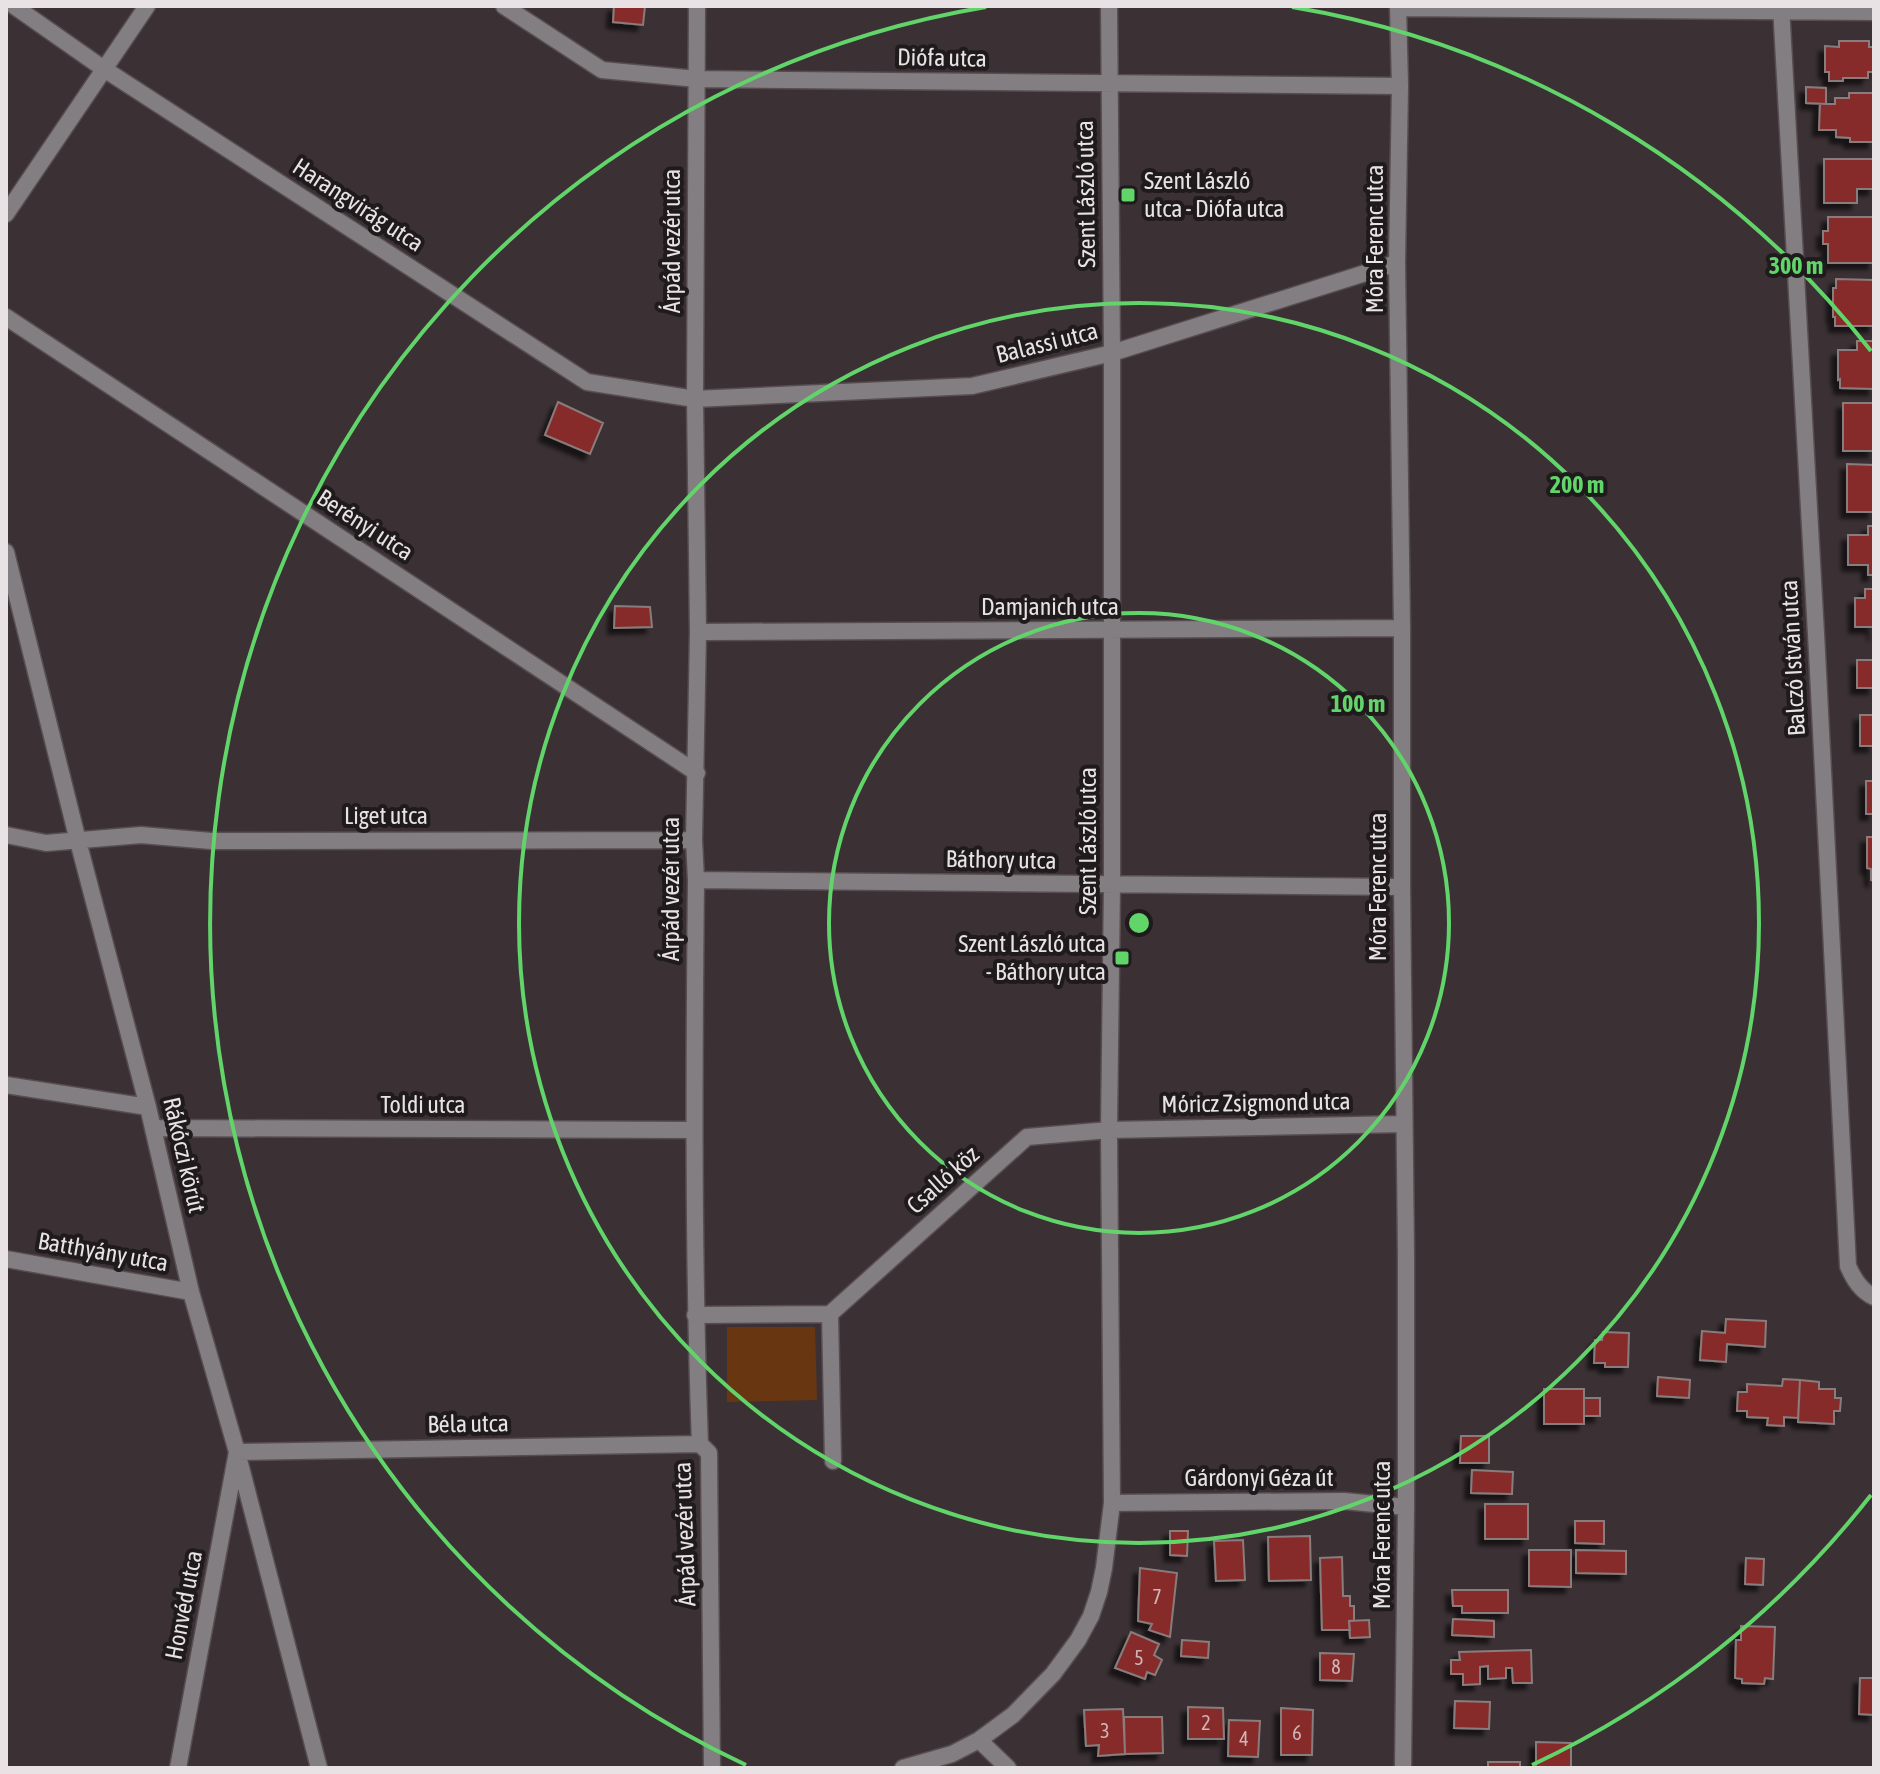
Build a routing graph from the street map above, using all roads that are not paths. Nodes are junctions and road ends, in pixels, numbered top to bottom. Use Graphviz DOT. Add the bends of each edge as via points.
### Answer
graph roads {
  1 [pos="14,6"];
  2 [pos="147,6"];
  3 [pos="504,6"];
  4 [pos="697,6"];
  5 [pos="1109,6"];
  6 [pos="1398,7"];
  7 [pos="1781,8"];
  8 [pos="1874,12"];
  9 [pos="104,69"];
  10 [pos="697,79"];
  11 [pos="1108,83"];
  12 [pos="1400,86"];
  13 [pos="6,214"];
  14 [pos="1397,263"];
  15 [pos="6,317"];
  16 [pos="1112,353"];
  17 [pos="695,399"];
  18 [pos="6,552"];
  19 [pos="1402,628"];
  20 [pos="1112,631"];
  21 [pos="698,632"];
  22 [pos="697,773"];
  23 [pos="6,835"];
  24 [pos="694,840"];
  25 [pos="78,841"];
  26 [pos="696,880"];
  27 [pos="1112,885"];
  28 [pos="1402,887"];
  29 [pos="6,1085"];
  30 [pos="148,1107"];
  31 [pos="1404,1124"];
  32 [pos="153,1128"];
  33 [pos="693,1130"];
  34 [pos="1109,1130"];
  35 [pos="6,1259"];
  36 [pos="191,1292"];
  37 [pos="1874,1297"];
  38 [pos="830,1314"];
  39 [pos="695,1315"];
  40 [pos="700,1444"];
  41 [pos="237,1452"];
  42 [pos="833,1461"];
  43 [pos="1112,1503"];
  44 [pos="1406,1507"];
  45 [pos="979,1740"];
  46 [pos="178,1768"];
  47 [pos="319,1768"];
  48 [pos="712,1768"];
  49 [pos="903,1768"];
  50 [pos="1008,1768"];
  51 [pos="1403,1768"];
  1 -- 9 [label="street, Harangvirág utca"];
  2 -- 9 [label="street"];
  3 -- 10 [label="street, Diófa utca" via="602,70"];
  4 -- 10 [label="street, Árpád vezér utca"];
  5 -- 11 [label="street, Szent László utca"];
  6 -- 7 [label="street"];
  6 -- 12 [label="street, Móra Ferenc utca"];
  7 -- 8 [label="street"];
  7 -- 37 [label="street, Balczó István utca" via="1848,1266 1853,1279"];
  9 -- 13 [label="street"];
  9 -- 17 [label="street, Harangvirág utca" via="587,382"];
  10 -- 11 [label="street, Diófa utca"];
  10 -- 17 [label="street, Árpád vezér utca"];
  11 -- 12 [label="street, Diófa utca"];
  11 -- 16 [label="street, Szent László utca"];
  12 -- 14 [label="street, Móra Ferenc utca"];
  14 -- 16 [label="street, Balassi utca"];
  14 -- 19 [label="street, Móra Ferenc utca"];
  15 -- 22 [label="street, Berényi utca"];
  16 -- 17 [label="street, Balassi utca" via="972,386"];
  16 -- 20 [label="street, Szent László utca"];
  17 -- 21 [label="street, Árpád vezér utca"];
  18 -- 25 [label="street, Rákóczi körút"];
  19 -- 20 [label="street, Damjanich utca"];
  19 -- 28 [label="street, Móra Ferenc utca"];
  20 -- 21 [label="street, Damjanich utca"];
  20 -- 27 [label="street, Szent László utca"];
  21 -- 22 [label="street, Árpád vezér utca"];
  22 -- 24 [label="street, Árpád vezér utca"];
  23 -- 25 [label="street, Liget utca" via="46,843"];
  24 -- 25 [label="street, Liget utca" via="211,841 141,835"];
  24 -- 26 [label="street, Árpád vezér utca"];
  25 -- 30 [label="street, Rákóczi körút"];
  26 -- 27 [label="street, Báthory utca"];
  26 -- 33 [label="street, Árpád vezér utca"];
  27 -- 28 [label="street, Báthory utca"];
  27 -- 34 [label="street, Szent László utca"];
  28 -- 31 [label="street, Móra Ferenc utca"];
  29 -- 30 [label="street"];
  30 -- 32 [label="street, Rákóczi körút"];
  31 -- 34 [label="street, Móricz Zsigmond utca"];
  31 -- 44 [label="street, Móra Ferenc utca"];
  32 -- 33 [label="street, Toldi utca"];
  32 -- 36 [label="street, Rákóczi körút"];
  33 -- 39 [label="street, Árpád vezér utca"];
  34 -- 38 [label="street, Csalló köz" via="1027,1137"];
  34 -- 43 [label="street, Szent László utca"];
  35 -- 36 [label="street, Batthyány utca"];
  36 -- 41 [label="street, Rákóczi körút"];
  38 -- 39 [label="street"];
  38 -- 42 [label="street"];
  39 -- 40 [label="street, Árpád vezér utca"];
  40 -- 41 [label="street, Béla utca"];
  40 -- 48 [label="street, Árpád vezér utca" via="709,1453"];
  41 -- 46 [label="street, Honvéd utca"];
  41 -- 47 [label="street, Rákóczi körút"];
  43 -- 44 [label="street, Gárdonyi Géza út" via="1344,1501"];
  43 -- 45 [label="street, Szent László utca" via="1099,1592 1078,1640 1034,1694"];
  44 -- 51 [label="street, Móra Ferenc utca"];
  45 -- 49 [label="street, Szent László utca"];
  45 -- 50 [label="street"];
}
